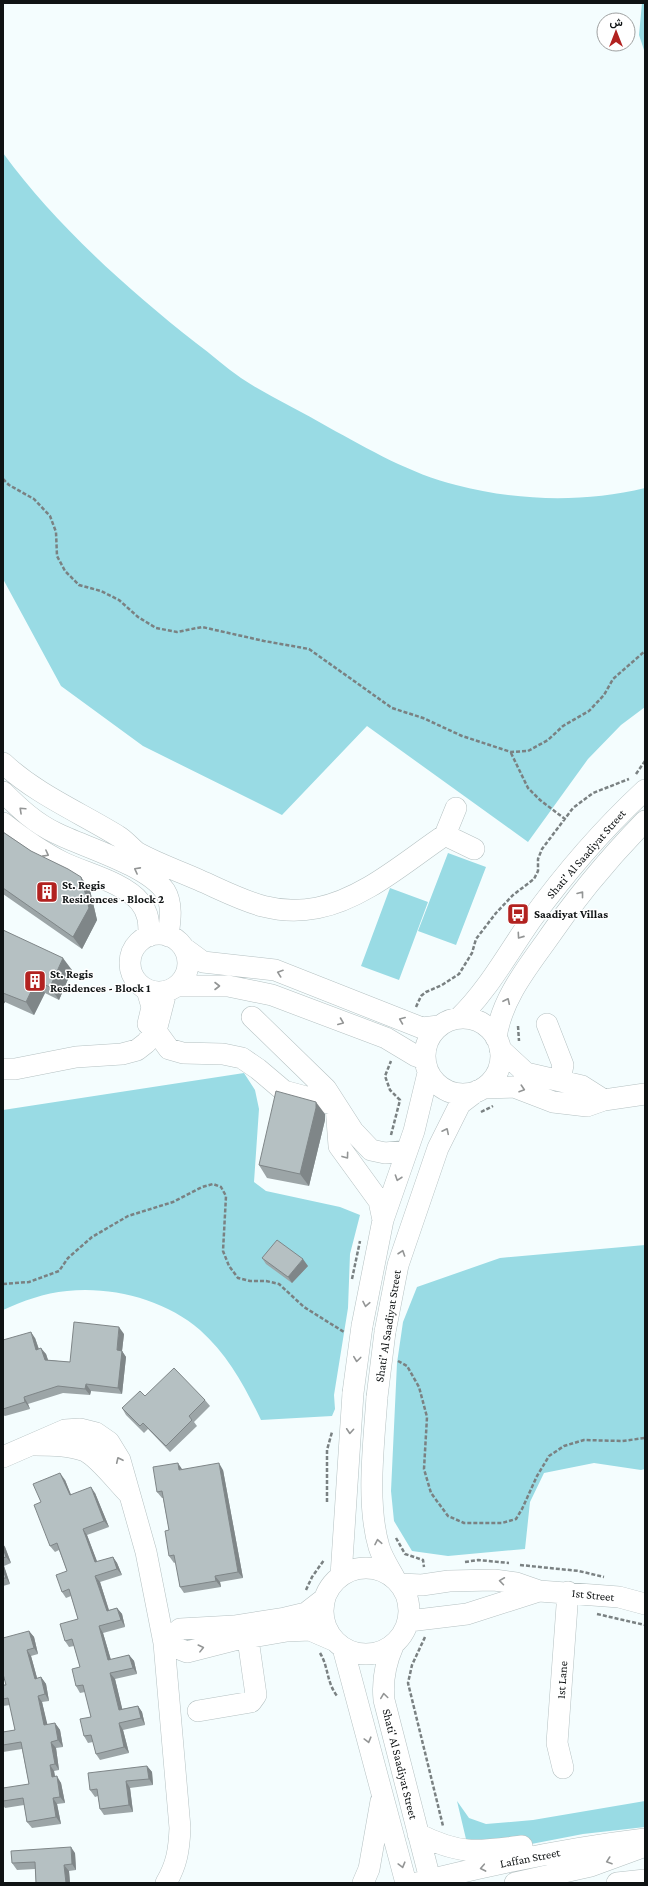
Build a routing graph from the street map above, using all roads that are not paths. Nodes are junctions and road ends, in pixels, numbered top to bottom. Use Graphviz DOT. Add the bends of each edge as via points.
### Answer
graph roads {
  1 [pos="3,762"];
  2 [pos="645,790"];
  3 [pos="3,792"];
  4 [pos="456,808"];
  5 [pos="645,821"];
  6 [pos="3,823"];
  7 [pos="445,835"];
  8 [pos="474,849"];
  9 [pos="158,936"];
  10 [pos="184,948"];
  11 [pos="164,989"];
  12 [pos="252,1017"];
  13 [pos="460,1018"];
  14 [pos="547,1024"];
  15 [pos="439,1026"];
  16 [pos="156,1031"];
  17 [pos="505,1044"];
  18 [pos="3,1057"];
  19 [pos="426,1066"];
  20 [pos="3,1069"];
  21 [pos="560,1080"];
  22 [pos="480,1090"];
  23 [pos="645,1094"];
  24 [pos="604,1100"];
  25 [pos="336,1105"];
  26 [pos="407,1151"];
  27 [pos="383,1220"];
  28 [pos="3,1456"];
  29 [pos="464,1571"];
  30 [pos="341,1576"];
  31 [pos="397,1581"];
  32 [pos="539,1591"];
  33 [pos="568,1592"];
  34 [pos="324,1599"];
  35 [pos="645,1604"];
  36 [pos="467,1614"];
  37 [pos="416,1626"];
  38 [pos="247,1631"];
  39 [pos="164,1643"];
  40 [pos="338,1644"];
  41 [pos="393,1646"];
  42 [pos="198,1710"];
  43 [pos="563,1768"];
  44 [pos="382,1794"];
  45 [pos="418,1834"];
  46 [pos="640,1842"];
  47 [pos="645,1880"];
  48 [pos="427,1882"];
  49 [pos="166,1883"];
  50 [pos="362,1883"];
  51 [pos="406,1883"];
  52 [pos="515,1883"];
  53 [pos="617,1883"];
  1 -- 7 [label="street" via="51,798 119,836 137,852 233,897 266,908 294,911 318,908 343,900 376,883"];
  2 -- 13 [label="street, Shati' Al Saadiyat Street, one-way" via="613,821 571,869 532,919 476,1000"];
  9 -- 3 [label="street, one-way" via="170,906 165,891 147,876 100,851 56,833 26,815"];
  4 -- 7 [label="street"];
  17 -- 5 [label="street, Shati' Al Saadiyat Street, one-way" via="499,1022 523,973 582,893"];
  6 -- 9 [label="street, one-way" via="41,851 123,888 140,901"];
  7 -- 8 [label="street"];
  9 -- 10 [label="street" via="180,943"];
  9 -- 11 [label="street" via="140,941 130,958 130,968 139,985"];
  10 -- 11 [label="street" via="187,972"];
  15 -- 10 [label="street, one-way" via="422,1028 275,970 203,962"];
  11 -- 16 [label="street"];
  11 -- 18 [label="street" via="152,1007 148,1024 136,1036 121,1044 57,1047 26,1055"];
  11 -- 19 [label="street, one-way" via="228,986 272,995 386,1038 416,1056"];
  12 -- 25 [label="street" via="326,1089"];
  13 -- 15 [label="street"];
  13 -- 17 [label="street" via="482,1024"];
  14 -- 21 [label="street" via="563,1065"];
  15 -- 19 [label="street" via="425,1047"];
  16 -- 20 [label="street" via="137,1050 122,1054 76,1057"];
  16 -- 25 [label="street" via="169,1049 183,1053 223,1054 242,1058 284,1091"];
  17 -- 21 [label="street" via="526,1073"];
  17 -- 22 [label="street" via="495,1077"];
  19 -- 22 [label="street" via="435,1082 444,1089 466,1094"];
  19 -- 26 [label="street, Shati' Al Saadiyat Street"];
  21 -- 24 [label="street" via="582,1086"];
  22 -- 24 [label="street, one-way" via="514,1087 553,1102 587,1106"];
  31 -- 22 [label="street, Shati' Al Saadiyat Street, one-way, bridge" via="379,1548 373,1517 377,1397 385,1332 398,1265 438,1148 460,1104"];
  23 -- 24 [label="street"];
  25 -- 26 [label="street" via="353,1131 371,1150 385,1153"];
  25 -- 27 [label="street, one-way" via="339,1146 379,1200"];
  26 -- 27 [label="street, Shati' Al Saadiyat Street, one-way"];
  27 -- 30 [label="street, Shati' Al Saadiyat Street, one-way, bridge" via="355,1330"];
  28 -- 39 [label="street" via="26,1446 59,1445 86,1452 103,1466 131,1497 146,1552"];
  29 -- 31 [label="street, 1st Street" via="449,1581 422,1585"];
  32 -- 29 [label="street, 1st Street, one-way"];
  29 -- 36 [label="street"];
  30 -- 31 [label="street" via="354,1570 368,1568 382,1570"];
  30 -- 34 [label="street" via="331,1586"];
  31 -- 37 [label="street" via="407,1595"];
  32 -- 33 [label="street, 1st Street"];
  32 -- 36 [label="street, 1st Street"];
  33 -- 35 [label="street, 1st Street"];
  33 -- 43 [label="street, 1st Lane" via="557,1743"];
  34 -- 38 [label="street" via="306,1613"];
  34 -- 40 [label="street" via="326,1627"];
  36 -- 37 [label="street, 1st Street"];
  37 -- 41 [label="street"];
  38 -- 39 [label="street" via="187,1652"];
  38 -- 40 [label="street" via="310,1630"];
  38 -- 42 [label="street" via="256,1695 251,1702"];
  39 -- 49 [label="street" via="180,1828 179,1851 174,1870"];
  40 -- 41 [label="street" via="355,1653 368,1654 381,1652"];
  40 -- 44 [label="street, Shati' Al Saadiyat Street, one-way"];
  45 -- 41 [label="street, Shati' Al Saadiyat Street, one-way" via="384,1700 384,1669"];
  44 -- 50 [label="street" via="369,1869"];
  44 -- 51 [label="street, Shati' Al Saadiyat Street, one-way"];
  45 -- 46 [label="street" via="445,1846 484,1852 570,1842"];
  45 -- 48 [label="street, Shati' Al Saadiyat Street"];
  46 -- 48 [label="street, Laffan Street, one-way" via="558,1853"];
  46 -- 52 [label="street, one-way" via="591,1866"];
  47 -- 53 [label="street"];
}
